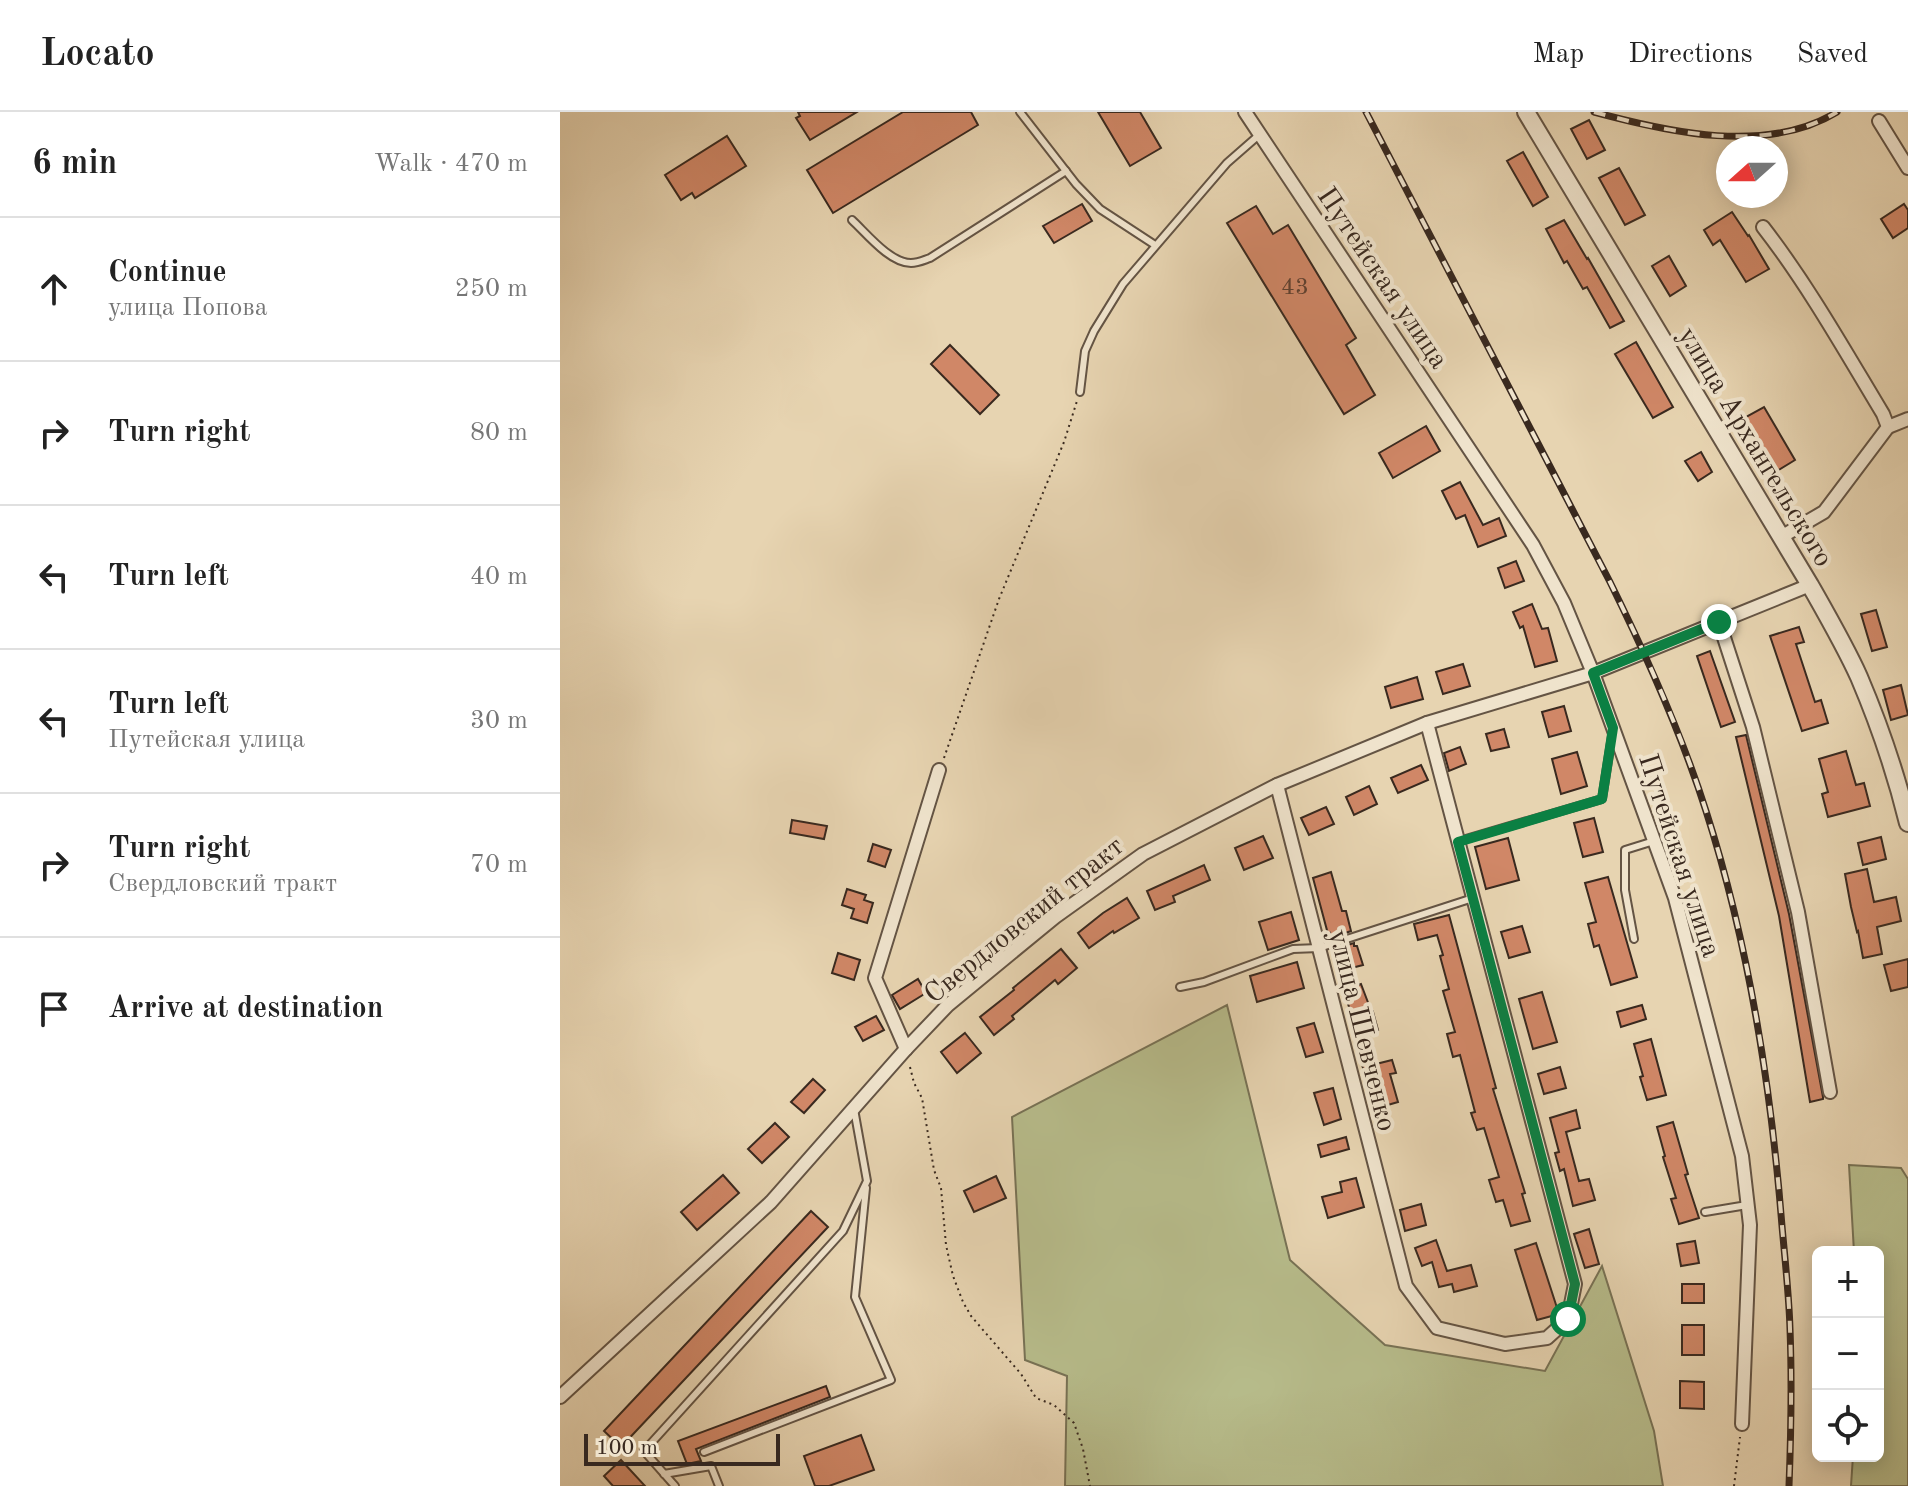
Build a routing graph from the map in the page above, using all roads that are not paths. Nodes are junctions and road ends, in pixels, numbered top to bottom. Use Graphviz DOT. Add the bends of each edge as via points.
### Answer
graph roads {
  1 [pos="1020,112"];
  2 [pos="1245,112"];
  3 [pos="1526,112"];
  4 [pos="1879,121"];
  5 [pos="1260,134"];
  6 [pos="1908,168"];
  7 [pos="1066,171"];
  8 [pos="852,220"];
  9 [pos="1763,227"];
  10 [pos="1155,245"];
  11 [pos="1080,392"];
  12 [pos="1908,419"];
  13 [pos="1888,427"];
  14 [pos="1781,537"];
  15 [pos="1810,585"];
  16 [pos="1719,622"];
  17 [pos="1593,673"];
  18 [pos="1427,723"];
  19 [pos="1613,728"];
  20 [pos="939,770"];
  21 [pos="1277,785"];
  22 [pos="1908,823"];
  23 [pos="1654,841"];
  24 [pos="1458,842"];
  25 [pos="1473,898"];
  26 [pos="1634,939"];
  27 [pos="1319,948"];
  28 [pos="1180,987"];
  29 [pos="906,1049"];
  30 [pos="1830,1092"];
  31 [pos="854,1109"];
  32 [pos="867,1181"];
  33 [pos="1747,1205"];
  34 [pos="1705,1212"];
  35 [pos="560,1397"];
  36 [pos="1742,1424"];
  37 [pos="704,1452"];
  38 [pos="664,1474"];
  39 [pos="675,1486"];
  40 [pos="719,1486"];
  1 -- 7 [label="lane"];
  2 -- 5 [label="street, Путейская улица"];
  3 -- 14 [label="street, улица Архангельского"];
  4 -- 6 [label="street"];
  5 -- 10 [label="lane" via="1227,163"];
  5 -- 17 [label="street, Путейская улица" via="1533,545"];
  7 -- 8 [label="lane" via="915,264 900,262"];
  7 -- 10 [label="lane" via="1100,209"];
  9 -- 13 [label="street" via="1829,325"];
  10 -- 11 [label="lane" via="1094,331 1085,351"];
  12 -- 13 [label="street"];
  13 -- 14 [label="street" via="1824,512"];
  14 -- 15 [label="street, улица Архангельского"];
  15 -- 16 [label="street, Свердловский тракт"];
  15 -- 22 [label="street, улица Архангельского" via="1859,678"];
  16 -- 17 [label="street, Свердловский тракт"];
  16 -- 30 [label="street" via="1753,727 1798,912"];
  17 -- 18 [label="street, Свердловский тракт"];
  17 -- 19 [label="street, Путейская улица"];
  18 -- 21 [label="street, Свердловский тракт"];
  18 -- 24 [label="street"];
  19 -- 23 [label="street, Путейская улица"];
  19 -- 24 [label="lane" via="1602,799"];
  20 -- 29 [label="street" via="875,978"];
  21 -- 27 [label="street, улица Шевченко"];
  21 -- 29 [label="street, Свердловский тракт" via="1130,863 948,1005"];
  23 -- 26 [label="lane" via="1625,850 1625,890"];
  23 -- 33 [label="street, Путейская улица" via="1675,898 1742,1156"];
  24 -- 25 [label="street"];
  25 -- 27 [label="lane"];
  25 -- 27 [label="street, улица Шевченко" via="1575,1284 1568,1319 1547,1338 1505,1344 1437,1328 1406,1286"];
  27 -- 28 [label="lane" via="1293,949"];
  29 -- 31 [label="street, Свердловский тракт"];
  31 -- 32 [label="lane"];
  31 -- 35 [label="street, Свердловский тракт" via="771,1202"];
  32 -- 37 [label="lane" via="855,1297 891,1380"];
  32 -- 38 [label="lane" via="843,1231 644,1451"];
  33 -- 34 [label="lane"];
  33 -- 36 [label="street, Путейская улица"];
  38 -- 39 [label="lane"];
  38 -- 40 [label="lane" via="711,1466"];
}
